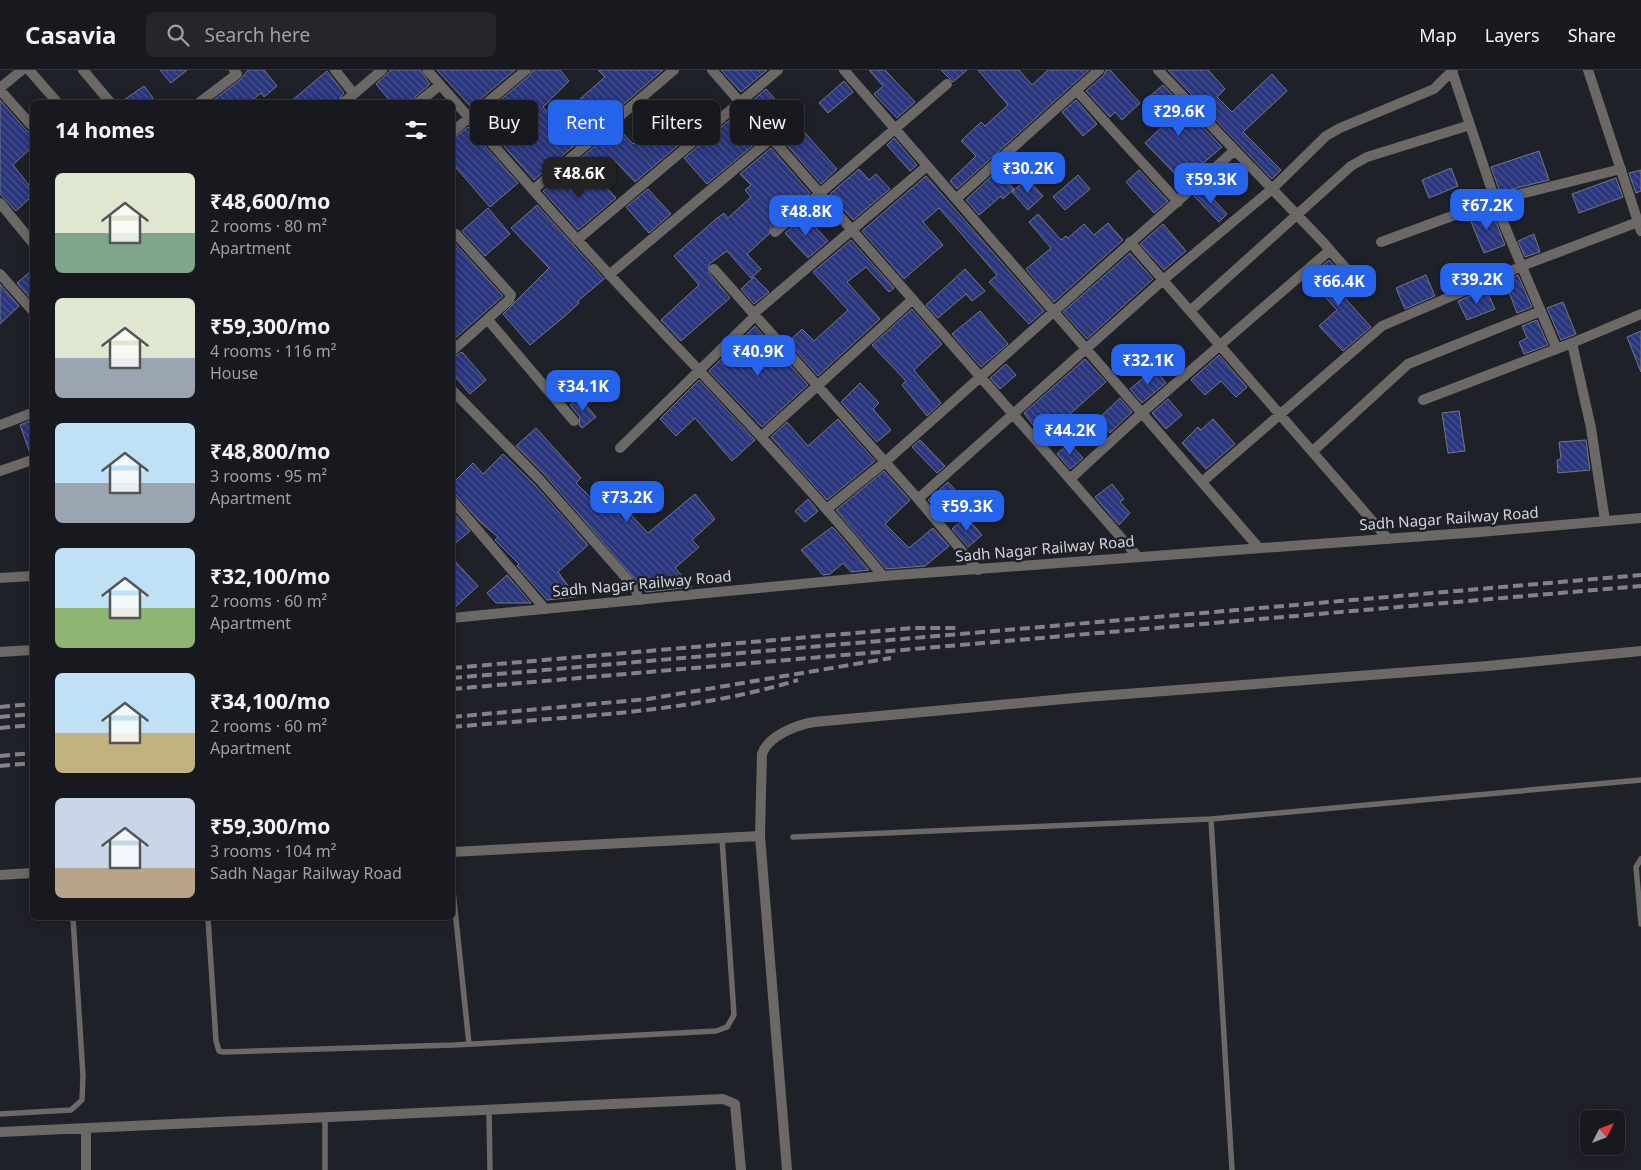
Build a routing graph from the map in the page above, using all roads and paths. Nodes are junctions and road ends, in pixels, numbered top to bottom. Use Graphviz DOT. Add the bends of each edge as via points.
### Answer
graph roads {
  1 [pos="22,70"];
  2 [pos="29,70"];
  3 [pos="83,70"];
  4 [pos="336,70"];
  5 [pos="382,70"];
  6 [pos="427,70"];
  7 [pos="526,70"];
  8 [pos="674,70"];
  9 [pos="712,70"];
  10 [pos="778,70"];
  11 [pos="844,70"];
  12 [pos="1100,70"];
  13 [pos="1158,70"];
  14 [pos="1453,70"];
  15 [pos="1588,70"];
  16 [pos="238,71"];
  17 [pos="948,84"];
  18 [pos="440,85"];
  19 [pos="0,89"];
  20 [pos="1077,90"];
  21 [pos="354,94"];
  22 [pos="55,100"];
  23 [pos="108,100"];
  24 [pos="202,100"];
  25 [pos="346,100"];
  26 [pos="421,100"];
  27 [pos="454,100"];
  28 [pos="491,100"];
  29 [pos="739,100"];
  30 [pos="741,100"];
  31 [pos="455,102"];
  32 [pos="730,110"];
  33 [pos="470,118"];
  34 [pos="30,124"];
  35 [pos="1470,125"];
  36 [pos="894,128"];
  37 [pos="455,130"];
  38 [pos="494,145"];
  39 [pos="764,145"];
  40 [pos="778,145"];
  41 [pos="1235,150"];
  42 [pos="928,166"];
  43 [pos="1621,169"];
  44 [pos="1272,189"];
  45 [pos="533,190"];
  46 [pos="821,194"];
  47 [pos="956,199"];
  48 [pos="1496,200"];
  49 [pos="1178,202"];
  50 [pos="0,203"];
  51 [pos="1296,214"];
  52 [pos="1640,227"];
  53 [pos="853,230"];
  54 [pos="775,232"];
  55 [pos="455,234"];
  56 [pos="30,240"];
  57 [pos="577,240"];
  58 [pos="1130,242"];
  59 [pos="1381,242"];
  60 [pos="1330,250"];
  61 [pos="1522,266"];
  62 [pos="714,269"];
  63 [pos="0,274"];
  64 [pos="609,275"];
  65 [pos="1355,279"];
  66 [pos="1163,280"];
  67 [pos="913,299"];
  68 [pos="30,308"];
  69 [pos="1190,311"];
  70 [pos="1541,311"];
  71 [pos="1055,312"];
  72 [pos="1641,314"];
  73 [pos="754,315"];
  74 [pos="488,320"];
  75 [pos="1572,343"];
  76 [pos="1221,346"];
  77 [pos="1556,347"];
  78 [pos="455,348"];
  79 [pos="1087,350"];
  80 [pos="701,369"];
  81 [pos="980,375"];
  82 [pos="818,387"];
  83 [pos="455,393"];
  84 [pos="1423,400"];
  85 [pos="1142,413"];
  86 [pos="30,414"];
  87 [pos="1015,415"];
  88 [pos="1281,415"];
  89 [pos="574,421"];
  90 [pos="0,425"];
  91 [pos="762,436"];
  92 [pos="620,448"];
  93 [pos="1313,451"];
  94 [pos="30,461"];
  95 [pos="885,462"];
  96 [pos="0,471"];
  97 [pos="1070,479"];
  98 [pos="1202,482"];
  99 [pos="918,499"];
  100 [pos="455,503"];
  101 [pos="828,508"];
  102 [pos="1641,518"];
  103 [pos="1605,521"];
  104 [pos="1388,539"];
  105 [pos="1259,548"];
  106 [pos="1138,557"];
  107 [pos="978,570"];
  108 [pos="30,576"];
  109 [pos="884,576"];
  110 [pos="0,578"];
  111 [pos="639,600"];
  112 [pos="545,608"];
  113 [pos="455,617"];
  114 [pos="30,650"];
  115 [pos="1641,651"];
  116 [pos="0,652"];
  117 [pos="1641,780"];
  118 [pos="1211,819"];
  119 [pos="760,836"];
  120 [pos="793,837"];
  121 [pos="722,838"];
  122 [pos="455,852"];
  123 [pos="1641,859"];
  124 [pos="30,873"];
  125 [pos="0,875"];
  126 [pos="455,910"];
  127 [pos="74,920"];
  128 [pos="208,920"];
  129 [pos="1641,924"];
  130 [pos="469,1044"];
  131 [pos="489,1111"];
  132 [pos="0,1114"];
  133 [pos="325,1117"];
  134 [pos="86,1128"];
  135 [pos="0,1132"];
  136 [pos="86,1170"];
  137 [pos="325,1170"];
  138 [pos="490,1170"];
  139 [pos="741,1170"];
  140 [pos="787,1170"];
  141 [pos="1232,1170"];
  1 -- 19 [label="street"];
  2 -- 22 [label="street"];
  3 -- 23 [label="street"];
  4 -- 21 [label="street"];
  5 -- 21 [label="street"];
  6 -- 18 [label="street"];
  7 -- 28 [label="street"];
  8 -- 45 [label="street"];
  9 -- 29 [label="street"];
  10 -- 30 [label="street"];
  11 -- 36 [label="street"];
  12 -- 20 [label="street"];
  13 -- 41 [label="street"];
  14 -- 35 [label="street"];
  14 -- 44 [label="street" via="1434,89 1333,131"];
  15 -- 43 [label="street"];
  16 -- 24 [label="street"];
  17 -- 36 [label="street"];
  18 -- 26 [label="street"];
  18 -- 27 [label="street"];
  19 -- 34 [label="street"];
  20 -- 47 [label="street"];
  20 -- 49 [label="street"];
  21 -- 25 [label="street"];
  31 -- 33 [label="street"];
  32 -- 57 [label="street"];
  33 -- 37 [label="street"];
  35 -- 48 [label="street"];
  35 -- 51 [label="street" via="1360,160"];
  36 -- 42 [label="street"];
  36 -- 46 [label="street"];
  38 -- 45 [label="street"];
  39 -- 64 [label="street"];
  40 -- 46 [label="street"];
  41 -- 44 [label="street"];
  41 -- 49 [label="street"];
  42 -- 47 [label="street"];
  42 -- 53 [label="street"];
  43 -- 48 [label="street"];
  43 -- 52 [label="street"];
  44 -- 51 [label="street"];
  44 -- 66 [label="street"];
  45 -- 57 [label="street"];
  46 -- 53 [label="street"];
  46 -- 54 [label="street"];
  47 -- 71 [label="street"];
  48 -- 59 [label="street"];
  48 -- 61 [label="street"];
  49 -- 58 [label="street"];
  50 -- 56 [label="street"];
  51 -- 60 [label="street"];
  51 -- 69 [label="street"];
  52 -- 61 [label="street"];
  53 -- 67 [label="street"];
  53 -- 73 [label="street"];
  55 -- 74 [label="street" via="511,295"];
  57 -- 64 [label="street"];
  58 -- 66 [label="street"];
  58 -- 71 [label="street"];
  60 -- 65 [label="street"];
  60 -- 76 [label="street"];
  61 -- 70 [label="street"];
  61 -- 88 [label="street" via="1382,326"];
  62 -- 73 [label="street"];
  63 -- 68 [label="street"];
  64 -- 80 [label="street"];
  66 -- 69 [label="street"];
  66 -- 79 [label="street"];
  67 -- 81 [label="street"];
  67 -- 82 [label="street"];
  69 -- 76 [label="street"];
  70 -- 77 [label="street"];
  70 -- 93 [label="street" via="1408,364"];
  71 -- 79 [label="street"];
  71 -- 81 [label="street"];
  72 -- 75 [label="street"];
  73 -- 80 [label="street"];
  73 -- 82 [label="street"];
  74 -- 78 [label="street"];
  74 -- 89 [label="street"];
  75 -- 77 [label="street"];
  75 -- 103 [label="street" via="1591,428"];
  76 -- 85 [label="street"];
  76 -- 88 [label="street"];
  77 -- 84 [label="street"];
  79 -- 85 [label="street"];
  79 -- 87 [label="street"];
  80 -- 91 [label="street"];
  80 -- 92 [label="street"];
  81 -- 87 [label="street"];
  81 -- 95 [label="street"];
  82 -- 91 [label="street"];
  82 -- 95 [label="street"];
  83 -- 111 [label="street" via="552,494 628,580"];
  85 -- 97 [label="street"];
  85 -- 98 [label="street"];
  86 -- 90 [label="street"];
  87 -- 97 [label="street"];
  87 -- 99 [label="street"];
  88 -- 93 [label="street"];
  88 -- 98 [label="street"];
  91 -- 101 [label="street"];
  93 -- 104 [label="street"];
  94 -- 96 [label="street"];
  95 -- 99 [label="street"];
  95 -- 101 [label="street"];
  97 -- 106 [label="street"];
  98 -- 105 [label="street"];
  99 -- 107 [label="street"];
  100 -- 112 [label="street"];
  101 -- 109 [label="street"];
  102 -- 103 [label="street, Sadh Nagar Railway Road"];
  103 -- 104 [label="street, Sadh Nagar Railway Road"];
  104 -- 105 [label="street, Sadh Nagar Railway Road"];
  105 -- 106 [label="street, Sadh Nagar Railway Road"];
  106 -- 107 [label="street, Sadh Nagar Railway Road"];
  107 -- 109 [label="street, Sadh Nagar Railway Road"];
  108 -- 110 [label="street"];
  109 -- 111 [label="street, Sadh Nagar Railway Road"];
  111 -- 112 [label="street, Sadh Nagar Railway Road"];
  112 -- 113 [label="street, Sadh Nagar Railway Road"];
  114 -- 116 [label="street"];
  115 -- 119 [label="street" via="804,723 771,741 763,750"];
  117 -- 118 [label="lane"];
  118 -- 120 [label="lane"];
  118 -- 141 [label="lane"];
  119 -- 121 [label="street"];
  119 -- 140 [label="street"];
  121 -- 122 [label="street"];
  121 -- 130 [label="lane" via="734,1014 728,1027 716,1031"];
  123 -- 129 [label="lane" via="1636,867"];
  124 -- 125 [label="street"];
  126 -- 130 [label="lane"];
  127 -- 132 [label="lane" via="82,1100 71,1110"];
  128 -- 130 [label="lane" via="219,1051"];
  131 -- 133 [label="street"];
  131 -- 138 [label="lane"];
  131 -- 139 [label="street" via="729,1099 736,1108"];
  133 -- 134 [label="street"];
  133 -- 137 [label="lane"];
  134 -- 135 [label="street"];
  134 -- 136 [label="street"];
}
